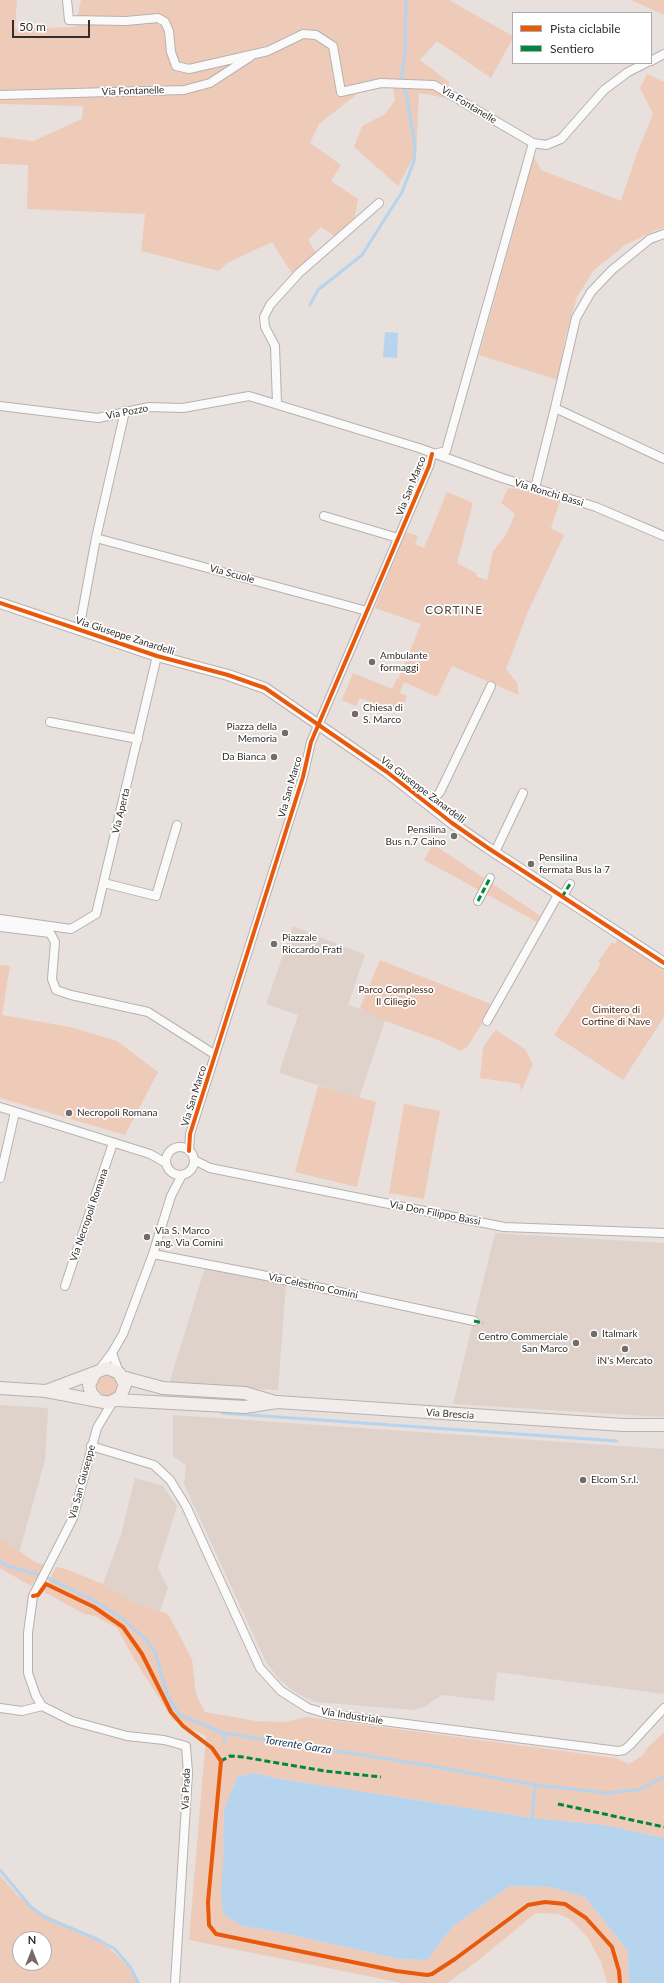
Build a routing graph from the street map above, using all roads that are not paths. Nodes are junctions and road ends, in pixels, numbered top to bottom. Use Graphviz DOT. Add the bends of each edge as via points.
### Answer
graph roads {
  1 [pos="67,0"];
  2 [pos="256,54"];
  3 [pos="664,54"];
  4 [pos="652,60"];
  5 [pos="644,64"];
  6 [pos="0,94"];
  7 [pos="533,143"];
  8 [pos="379,203"];
  9 [pos="664,234"];
  10 [pos="277,404"];
  11 [pos="0,406"];
  12 [pos="555,408"];
  13 [pos="125,412"];
  14 [pos="432,454"];
  15 [pos="664,459"];
  16 [pos="535,488"];
  17 [pos="324,516"];
  18 [pos="664,536"];
  19 [pos="96,538"];
  20 [pos="398,538"];
  21 [pos="0,603"];
  22 [pos="367,611"];
  23 [pos="79,630"];
  24 [pos="157,656"];
  25 [pos="491,686"];
  26 [pos="50,722"];
  27 [pos="318,724"];
  28 [pos="138,739"];
  29 [pos="523,792"];
  30 [pos="429,805"];
  31 [pos="177,825"];
  32 [pos="495,852"];
  33 [pos="490,878"];
  34 [pos="104,883"];
  35 [pos="570,884"];
  36 [pos="560,896"];
  37 [pos="478,902"];
  38 [pos="0,919"];
  39 [pos="0,926"];
  40 [pos="664,963"];
  41 [pos="487,1021"];
  42 [pos="214,1054"];
  43 [pos="0,1107"];
  44 [pos="15,1112"];
  45 [pos="190,1134"];
  46 [pos="113,1144"];
  47 [pos="181,1147"];
  48 [pos="170,1151"];
  49 [pos="190,1151"];
  50 [pos="150,1154"];
  51 [pos="194,1160"];
  52 [pos="166,1164"];
  53 [pos="210,1168"];
  54 [pos="191,1170"];
  55 [pos="172,1173"];
  56 [pos="182,1176"];
  57 [pos="0,1178"];
  58 [pos="171,1196"];
  59 [pos="664,1233"];
  60 [pos="152,1254"];
  61 [pos="65,1286"];
  62 [pos="474,1321"];
  63 [pos="112,1353"];
  64 [pos="97,1372"];
  65 [pos="121,1376"];
  66 [pos="0,1388"];
  67 [pos="46,1391"];
  68 [pos="106,1401"];
  69 [pos="277,1402"];
  70 [pos="623,1425"];
  71 [pos="664,1425"];
  72 [pos="664,1433"];
  73 [pos="91,1446"];
  74 [pos="42,1706"];
  75 [pos="0,1708"];
  76 [pos="664,1708"];
  77 [pos="175,1983"];
  1 -- 2 [label="street, Via Fontanelle" via="69,20 126,21 158,18 165,22 170,31 171,52 176,66 188,69"];
  2 -- 6 [label="street, Via Fontanelle" via="210,83 184,90"];
  2 -- 7 [label="street, Via Fontanelle" via="303,34 316,35 333,46 341,92 381,83 434,85"];
  3 -- 4 [label="street"];
  5 -- 7 [label="street" via="628,72 604,90 561,139 546,145"];
  7 -- 14 [label="street" via="446,451"];
  8 -- 10 [label="street" via="299,273 270,305 264,317 265,327 275,346"];
  9 -- 12 [label="street" via="650,239 612,270 591,292 576,318"];
  10 -- 13 [label="street, Via Pozzo" via="249,396 183,408 149,407"];
  10 -- 14 [label="street, Via Pozzo"];
  11 -- 13 [label="street, Via Pozzo" via="98,418"];
  12 -- 15 [label="street"];
  12 -- 16 [label="street"];
  13 -- 19 [label="street"];
  14 -- 16 [label="street, Via Ronchi Bassi"];
  14 -- 20 [label="street, Via San Marco"];
  16 -- 18 [label="street, Via Ronchi Bassi" via="596,507"];
  17 -- 20 [label="street"];
  19 -- 22 [label="street, Via Scuole"];
  19 -- 23 [label="street"];
  20 -- 22 [label="street, Via San Marco"];
  21 -- 23 [label="street, Via Giuseppe Zanardelli"];
  22 -- 27 [label="street, Via San Marco"];
  23 -- 24 [label="street, Via Giuseppe Zanardelli"];
  24 -- 27 [label="street, Via Giuseppe Zanardelli" via="265,688"];
  24 -- 28 [label="street, Via Aperta"];
  25 -- 30 [label="street" via="440,792"];
  26 -- 28 [label="street"];
  27 -- 30 [label="street, Via Giuseppe Zanardelli"];
  27 -- 42 [label="street, Via San Marco"];
  28 -- 34 [label="street, Via Aperta"];
  29 -- 32 [label="street"];
  30 -- 32 [label="street, Via Giuseppe Zanardelli"];
  31 -- 34 [label="street" via="156,896"];
  32 -- 36 [label="street, Via Giuseppe Zanardelli"];
  33 -- 37 [label="street"];
  34 -- 38 [label="street, Via Aperta" via="96,914 71,929"];
  35 -- 36 [label="street"];
  36 -- 40 [label="street, Via Giuseppe Zanardelli"];
  36 -- 41 [label="street"];
  39 -- 42 [label="street" via="50,933 55,942 52,979 56,990 148,1012"];
  42 -- 45 [label="street, Via San Marco"];
  43 -- 44 [label="street"];
  44 -- 46 [label="street"];
  44 -- 57 [label="street"];
  45 -- 47 [label="street, Via San Marco"];
  45 -- 49 [label="street, Via San Marco"];
  46 -- 50 [label="street"];
  46 -- 61 [label="street, Via Necropoli Romana"];
  47 -- 48 [label="street"];
  47 -- 49 [label="street"];
  48 -- 50 [label="street"];
  48 -- 52 [label="street"];
  49 -- 51 [label="street, Via San Marco"];
  50 -- 52 [label="street"];
  51 -- 53 [label="street, Via Don Filippo Bassi"];
  51 -- 54 [label="street"];
  52 -- 55 [label="street"];
  53 -- 54 [label="street, Via Don Filippo Bassi"];
  53 -- 59 [label="street, Via Don Filippo Bassi" via="504,1227"];
  54 -- 56 [label="street"];
  55 -- 56 [label="street"];
  55 -- 58 [label="street"];
  56 -- 58 [label="street"];
  58 -- 60 [label="street"];
  60 -- 62 [label="street, Via Celestino Comini"];
  60 -- 63 [label="street" via="123,1334"];
  63 -- 64 [label="street"];
  63 -- 65 [label="street"];
  64 -- 65 [label="main road, Via Brescia" via="112,1369"];
  64 -- 67 [label="main road, Via Brescia"];
  64 -- 68 [label="main road" via="89,1385 91,1393"];
  65 -- 68 [label="main road" via="124,1390"];
  65 -- 69 [label="main road, Via Brescia" via="163,1388 245,1393"];
  66 -- 67 [label="main road, Via Brescia"];
  67 -- 68 [label="main road, Via Brescia"];
  68 -- 69 [label="main road, Via Brescia" via="245,1406"];
  68 -- 73 [label="street, Via San Giuseppe"];
  69 -- 70 [label="main road, Via Brescia"];
  70 -- 71 [label="main road, Via Brescia"];
  70 -- 72 [label="main road, Via Brescia"];
  73 -- 74 [label="street, Via San Giuseppe" via="73,1518 33,1596 28,1633 28,1673"];
  73 -- 76 [label="street, Via Industriale" via="154,1465 170,1480 186,1506 260,1668 281,1691 308,1708 328,1714 618,1751 630,1745"];
  74 -- 75 [label="street" via="22,1711"];
  74 -- 77 [label="street, Via Prada" via="72,1721 127,1736 164,1740 186,1746 188,1774"];
}
